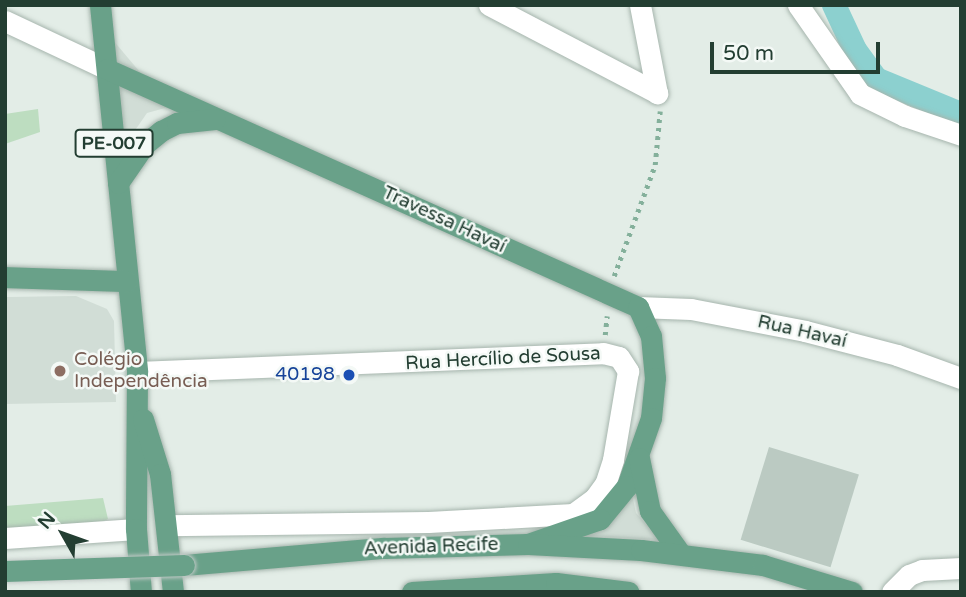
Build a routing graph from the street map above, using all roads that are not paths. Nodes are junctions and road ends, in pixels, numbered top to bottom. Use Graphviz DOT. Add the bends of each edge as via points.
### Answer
graph roads {
  1 [pos="100,5"];
  2 [pos="489,5"];
  3 [pos="640,5"];
  4 [pos="798,5"];
  5 [pos="5,20"];
  6 [pos="107,69"];
  7 [pos="224,119"];
  8 [pos="961,135"];
  9 [pos="118,183"];
  10 [pos="5,277"];
  11 [pos="127,281"];
  12 [pos="638,307"];
  13 [pos="137,372"];
  14 [pos="961,378"];
  15 [pos="139,404"];
  16 [pos="639,458"];
  17 [pos="166,525"];
  18 [pos="136,529"];
  19 [pos="5,538"];
  20 [pos="528,544"];
  21 [pos="680,553"];
  22 [pos="961,568"];
  23 [pos="5,571"];
  24 [pos="556,583"];
  25 [pos="141,592"];
  26 [pos="173,592"];
  27 [pos="412,592"];
  28 [pos="534,592"];
  29 [pos="628,592"];
  30 [pos="852,592"];
  31 [pos="892,592"];
  1 -- 6 [label="main road, PE-007"];
  2 -- 3 [label="street" via="657,93"];
  4 -- 8 [label="street" via="860,94 896,113"];
  5 -- 6 [label="street"];
  6 -- 7 [label="main road, Travessa Havaí"];
  6 -- 9 [label="main road, PE-007"];
  7 -- 9 [label="main road" via="177,123 161,131 145,144"];
  7 -- 12 [label="main road, Travessa Havaí"];
  9 -- 11 [label="main road, PE-007"];
  10 -- 11 [label="main road"];
  11 -- 13 [label="main road, PE-007"];
  12 -- 14 [label="street, Rua Havaí" via="691,309 805,331 897,355"];
  12 -- 16 [label="main road" via="651,335 655,378 651,418"];
  13 -- 15 [label="main road, PE-007"];
  13 -- 17 [label="street, Rua Hercílio de Sousa" via="603,353 626,364 626,395 605,484 573,514 428,522"];
  15 -- 17 [label="main road, PE-007" via="160,474"];
  15 -- 18 [label="main road, PE-007"];
  16 -- 20 [label="main road" via="627,486 600,519"];
  16 -- 21 [label="main road" via="650,511"];
  17 -- 26 [label="main road, PE-007"];
  18 -- 19 [label="street"];
  18 -- 25 [label="main road, PE-007"];
  20 -- 21 [label="main road, Avenida Recife"];
  20 -- 23 [label="main road, Avenida Recife, bridge"];
  21 -- 30 [label="main road, Avenida Recife" via="763,565"];
  22 -- 31 [label="street" via="922,570 909,575"];
  24 -- 27 [label="main road"];
  24 -- 28 [label="main road"];
  24 -- 29 [label="main road"];
}
